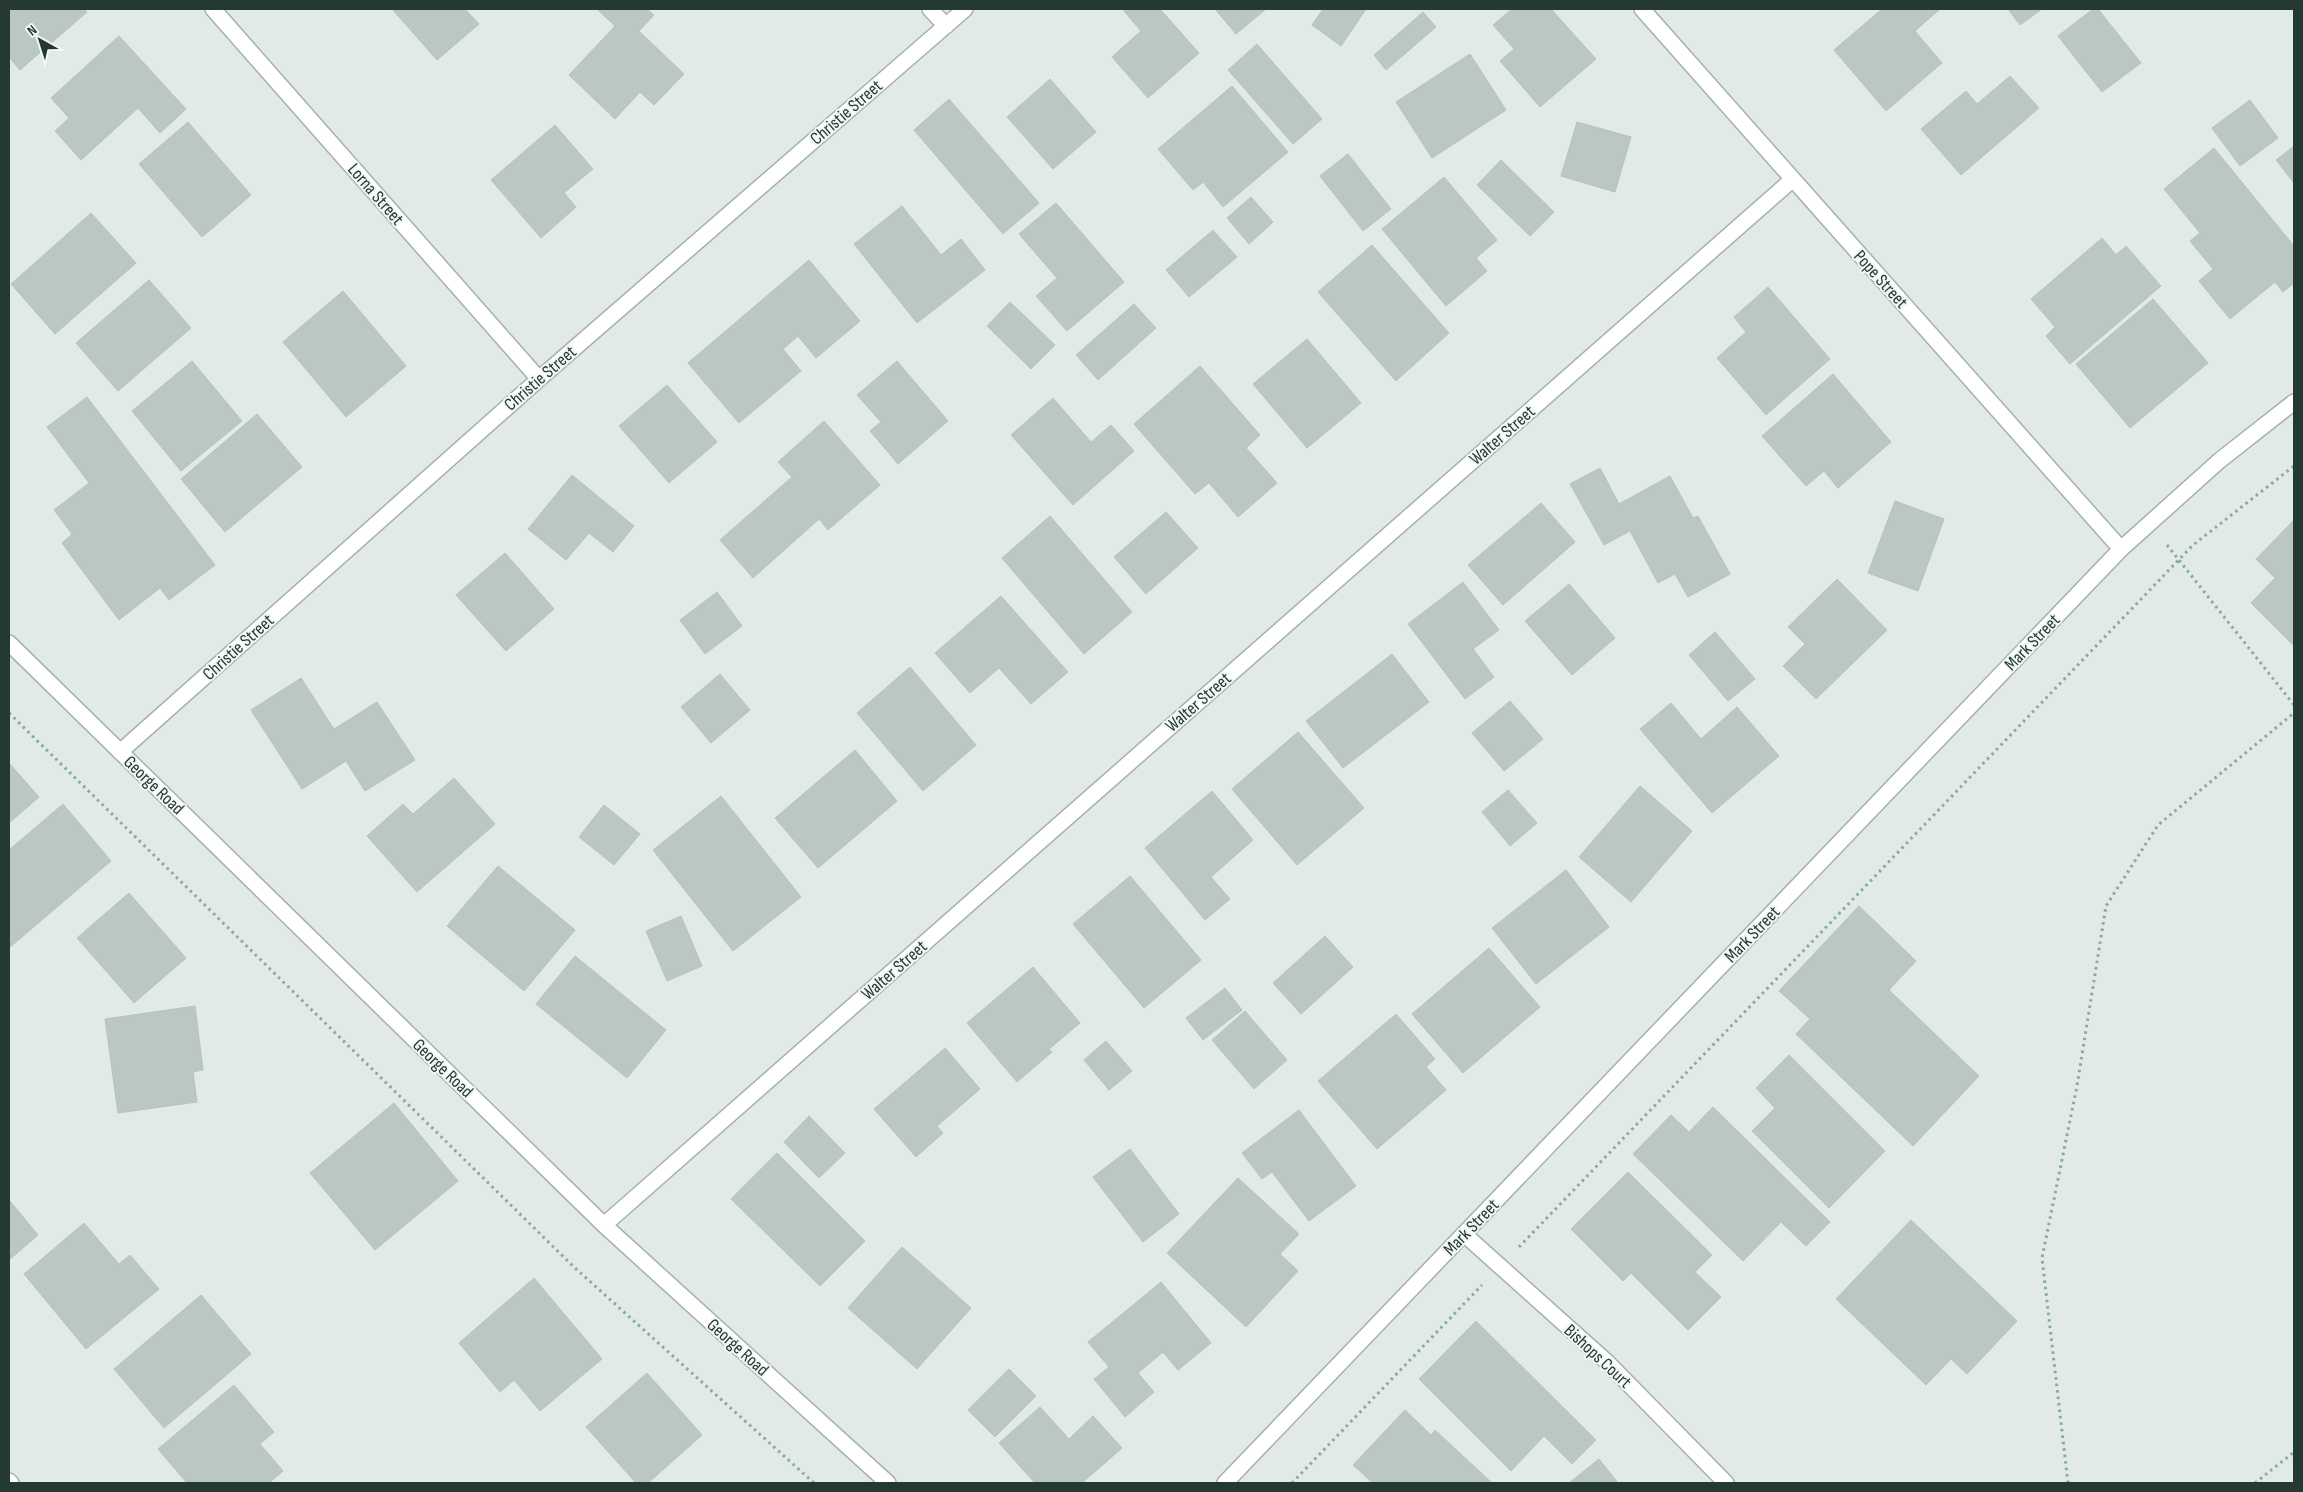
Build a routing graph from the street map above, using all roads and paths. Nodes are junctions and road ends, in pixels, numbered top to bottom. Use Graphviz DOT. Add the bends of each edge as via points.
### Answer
graph roads {
  1 [pos="213,9"];
  2 [pos="930,9"];
  3 [pos="965,9"];
  4 [pos="1642,9"];
  5 [pos="946,26"];
  6 [pos="1793,179"];
  7 [pos="539,379"];
  8 [pos="2294,402"];
  9 [pos="2294,466"];
  10 [pos="2150,523"];
  11 [pos="2121,549"];
  12 [pos="2179,560"];
  13 [pos="9,643"];
  14 [pos="2294,705"];
  15 [pos="9,712"];
  16 [pos="2294,713"];
  17 [pos="120,752"];
  18 [pos="604,1225"];
  19 [pos="1533,1232"];
  20 [pos="1464,1234"];
  21 [pos="1472,1296"];
  22 [pos="2294,1452"];
  23 [pos="814,1483"];
  24 [pos="888,1483"];
  25 [pos="1224,1483"];
  26 [pos="1292,1483"];
  27 [pos="1726,1483"];
  28 [pos="2068,1483"];
  29 [pos="2255,1483"];
  1 -- 7 [label="street, Lorna Street"];
  2 -- 5 [label="street"];
  3 -- 5 [label="street, Christie Street"];
  4 -- 6 [label="street, Pope Street"];
  5 -- 7 [label="street, Christie Street"];
  6 -- 11 [label="street, Pope Street"];
  6 -- 18 [label="street, Walter Street"];
  7 -- 17 [label="street, Christie Street"];
  8 -- 10 [label="street, Mark Street" via="2219,461"];
  9 -- 12 [label="path" via="2193,545"];
  10 -- 11 [label="street, Mark Street"];
  10 -- 12 [label="path"];
  11 -- 20 [label="street, Mark Street"];
  12 -- 14 [label="path"];
  12 -- 19 [label="path"];
  13 -- 17 [label="street, George Road"];
  15 -- 23 [label="path" via="576,1268"];
  16 -- 28 [label="path" via="2158,825 2106,906 2077,1086 2042,1258"];
  17 -- 18 [label="street, George Road"];
  18 -- 24 [label="street, George Road"];
  20 -- 25 [label="street, Mark Street"];
  20 -- 27 [label="street, Bishops Court" via="1607,1362"];
  21 -- 26 [label="path"];
  22 -- 29 [label="path"];
}
